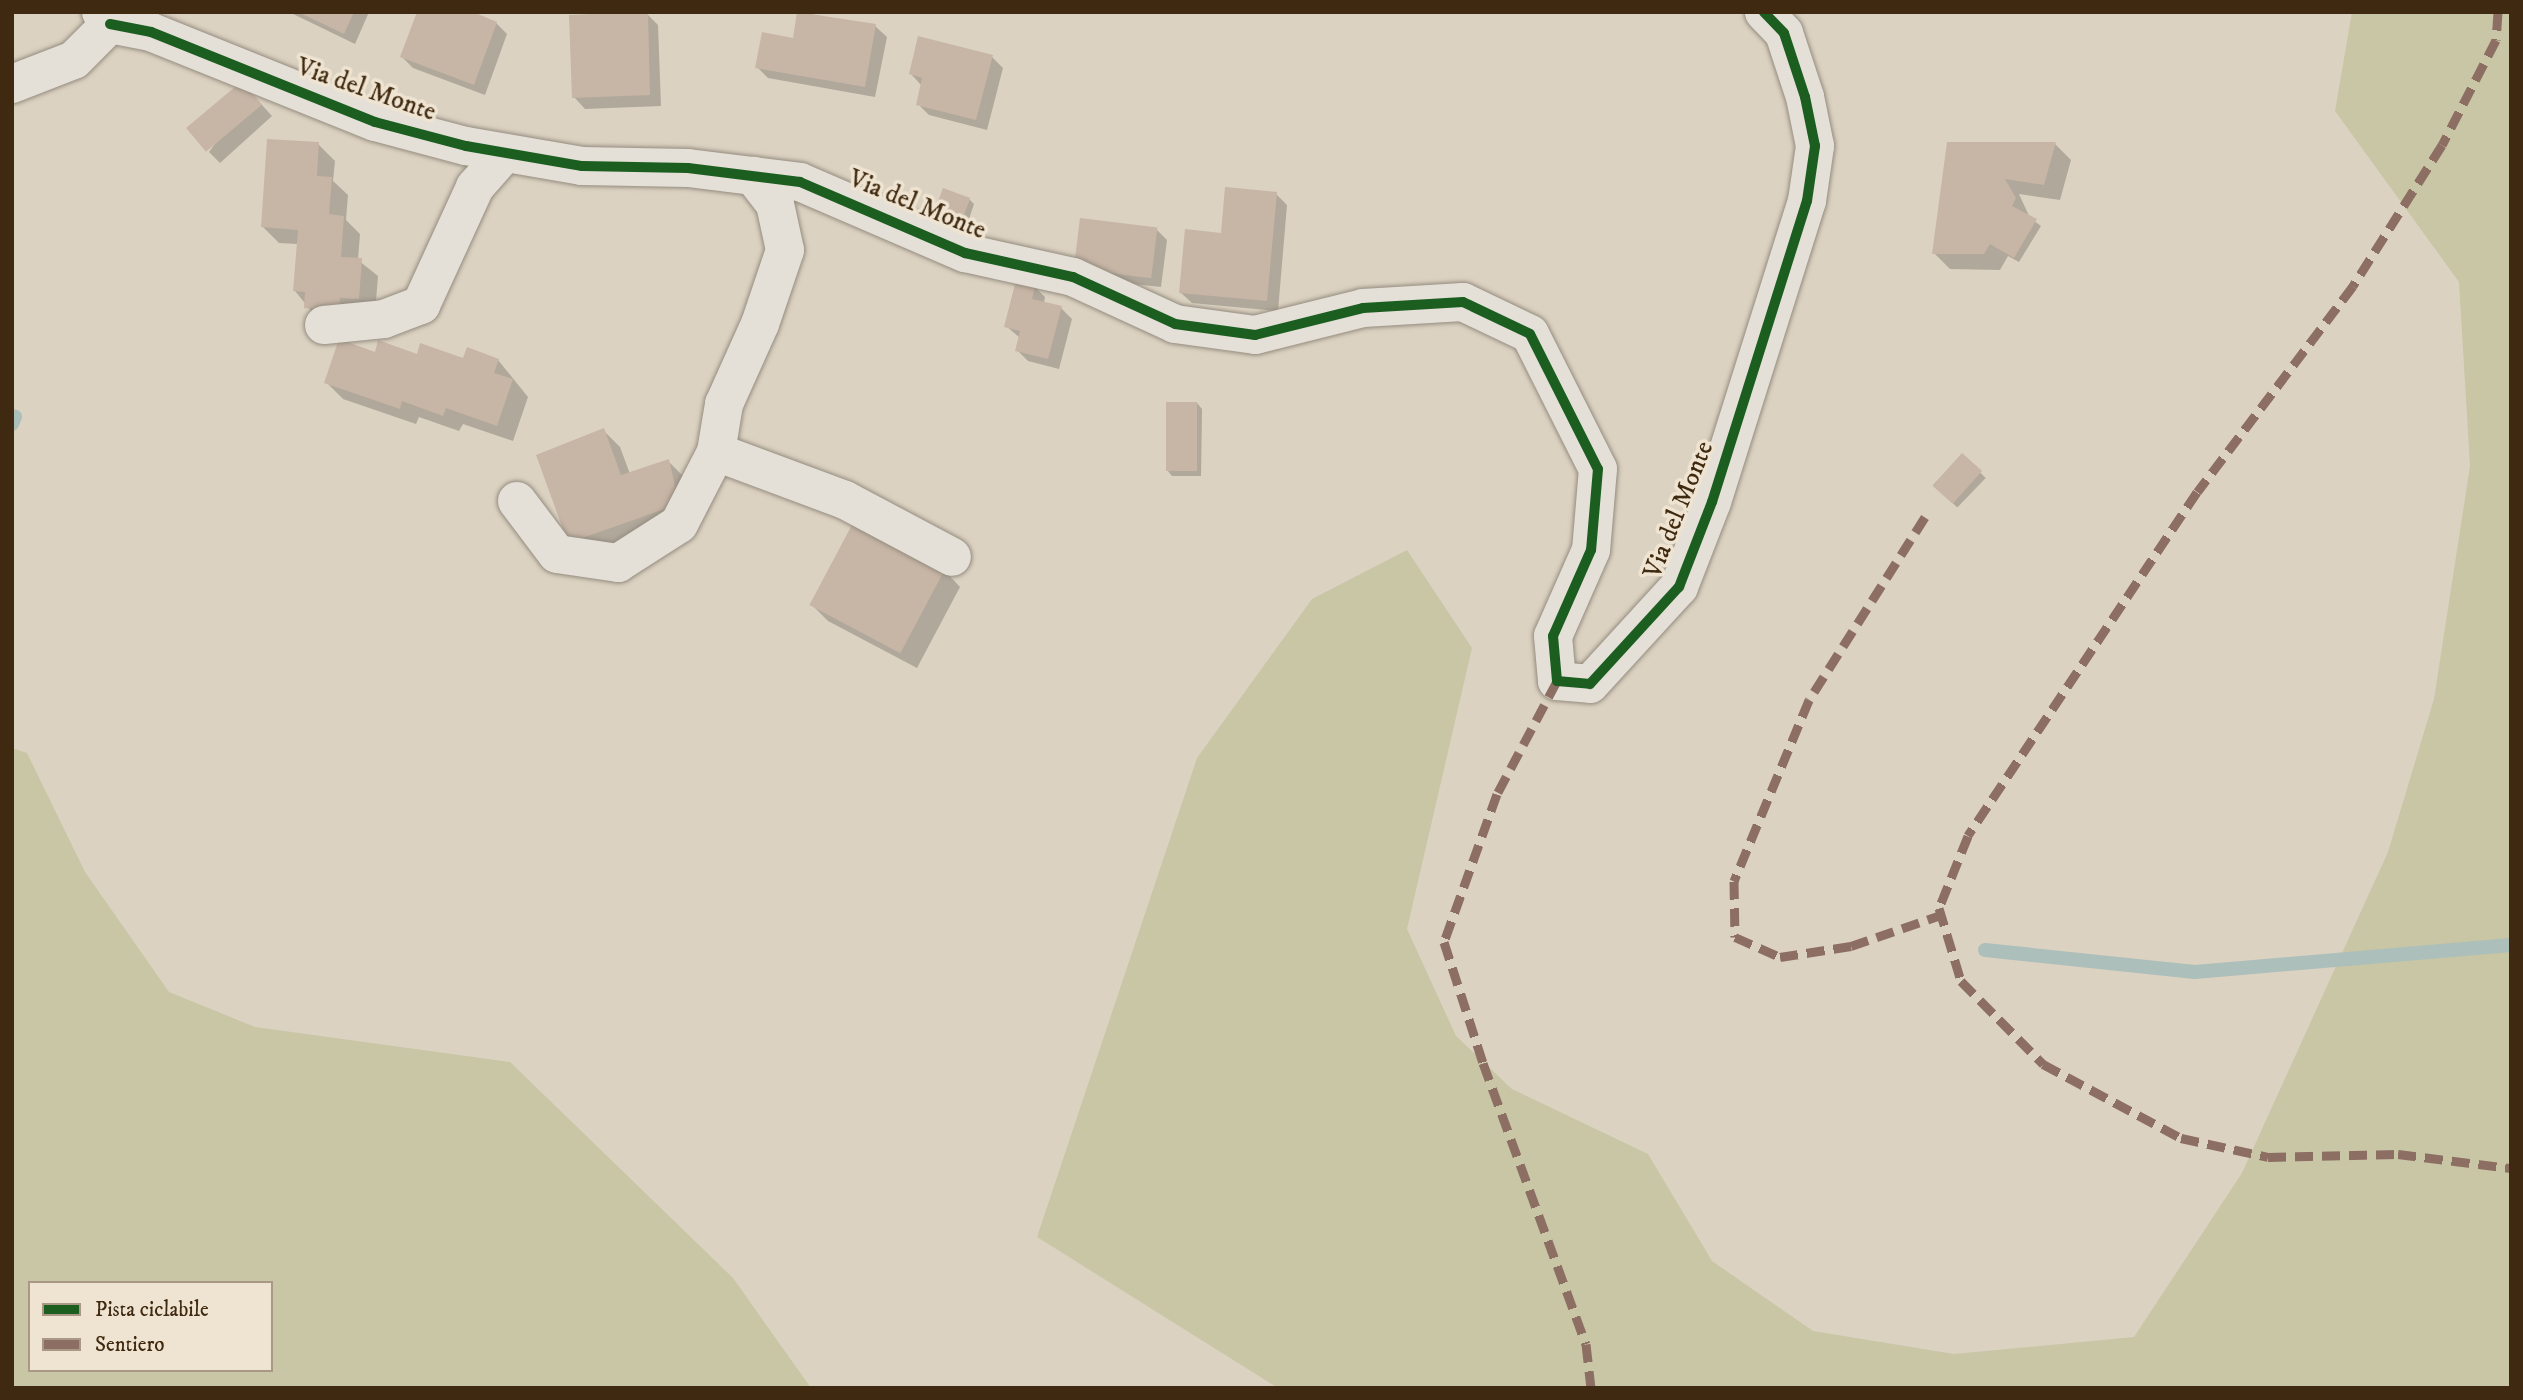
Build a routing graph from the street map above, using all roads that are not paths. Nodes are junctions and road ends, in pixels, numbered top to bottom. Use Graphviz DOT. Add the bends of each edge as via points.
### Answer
graph roads {
  1 [pos="1764,12"];
  2 [pos="113,16"];
  3 [pos="12,84"];
  4 [pos="505,153"];
  5 [pos="752,176"];
  6 [pos="324,325"];
  7 [pos="716,453"];
  8 [pos="517,501"];
  9 [pos="952,557"];
  1 -- 5 [label="street, Via del Monte" via="1784,33 1805,97 1815,146 1807,201 1712,502 1679,587 1590,684 1556,681 1553,636 1591,550 1598,469 1530,334 1463,302 1363,308 1255,335 1175,324 1073,277 965,253 800,182"];
  2 -- 3 [label="street" via="74,60"];
  2 -- 4 [label="street, Via del Monte" via="375,122"];
  4 -- 5 [label="street, Via del Monte" via="582,166 688,168"];
  4 -- 6 [label="street" via="474,187 421,305 384,319"];
  5 -- 7 [label="street" via="775,204 785,250 760,324 724,404"];
  7 -- 8 [label="street" via="679,524 618,563 557,554"];
  7 -- 9 [label="street" via="845,500"];
}
